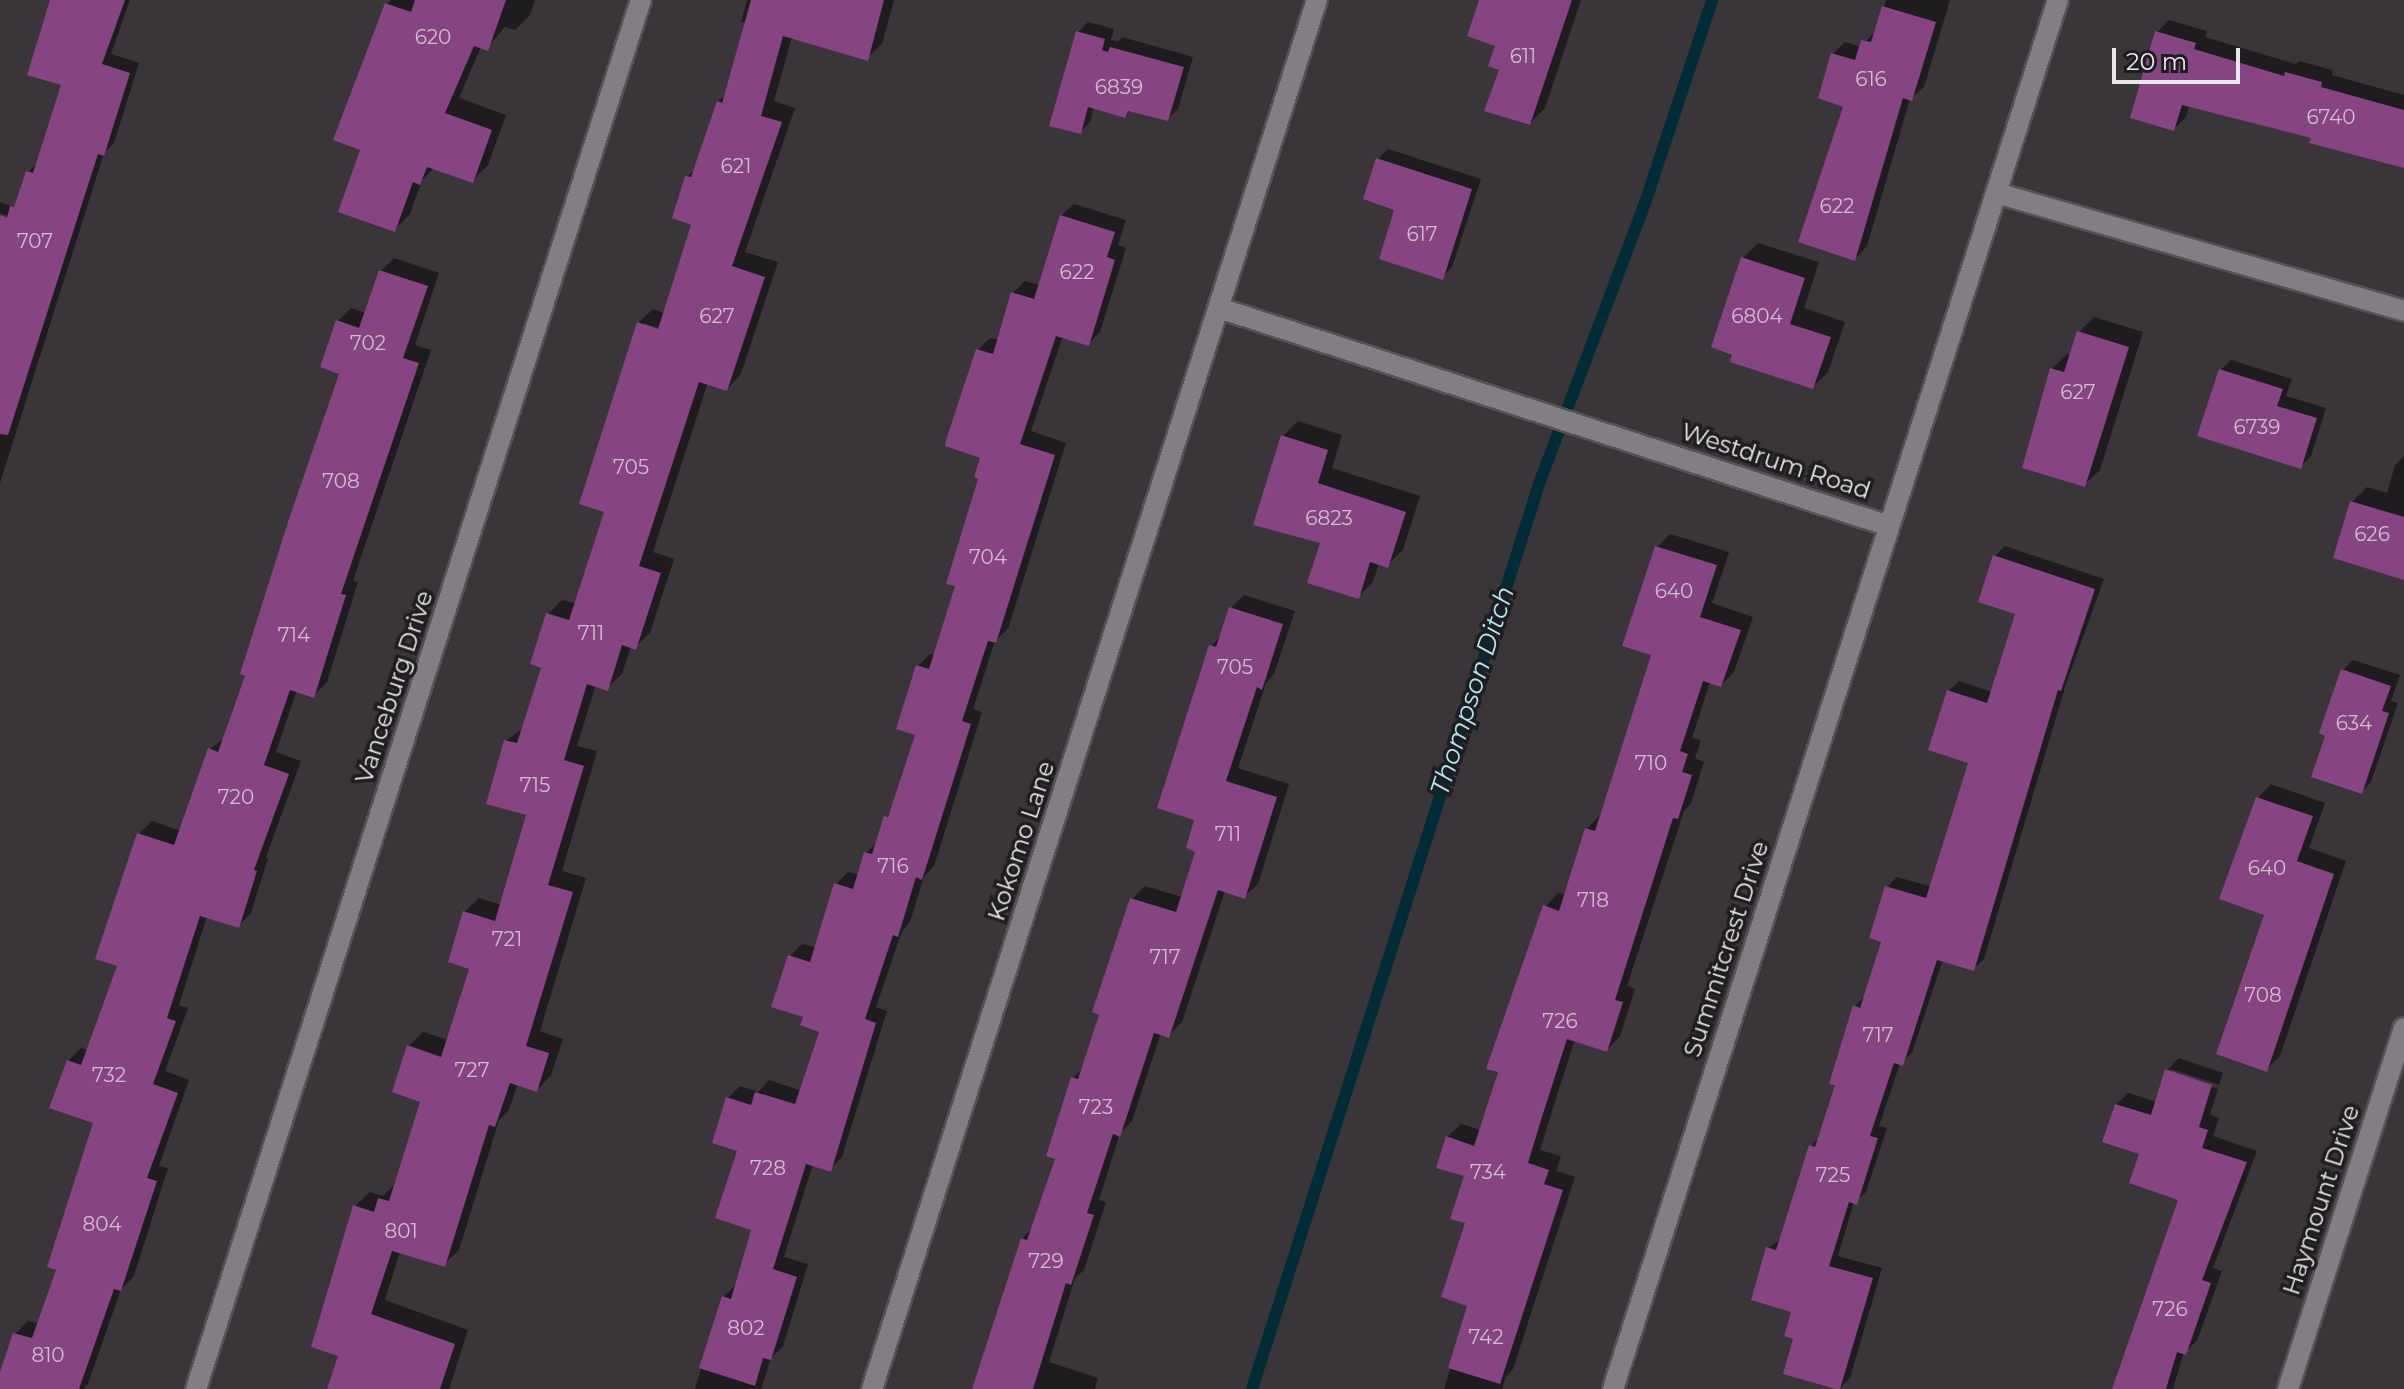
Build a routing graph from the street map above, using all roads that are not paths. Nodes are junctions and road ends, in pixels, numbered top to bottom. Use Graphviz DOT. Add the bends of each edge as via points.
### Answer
graph roads {
  1 [pos="641,0"];
  2 [pos="1317,0"];
  3 [pos="2058,0"];
  4 [pos="1996,193"];
  5 [pos="1219,308"];
  6 [pos="2404,311"];
  7 [pos="1889,526"];
  8 [pos="2404,1028"];
  9 [pos="196,1389"];
  10 [pos="872,1389"];
  11 [pos="1613,1389"];
  12 [pos="2288,1389"];
  1 -- 9 [label="street, Vanceburg Drive"];
  2 -- 5 [label="street"];
  3 -- 4 [label="street, Westdrum Road"];
  4 -- 6 [label="street"];
  4 -- 7 [label="street, Westdrum Road"];
  5 -- 7 [label="street, Westdrum Road"];
  5 -- 10 [label="street, Kokomo Lane"];
  7 -- 11 [label="street, Summitcrest Drive"];
  8 -- 12 [label="street, Haymount Drive"];
}
